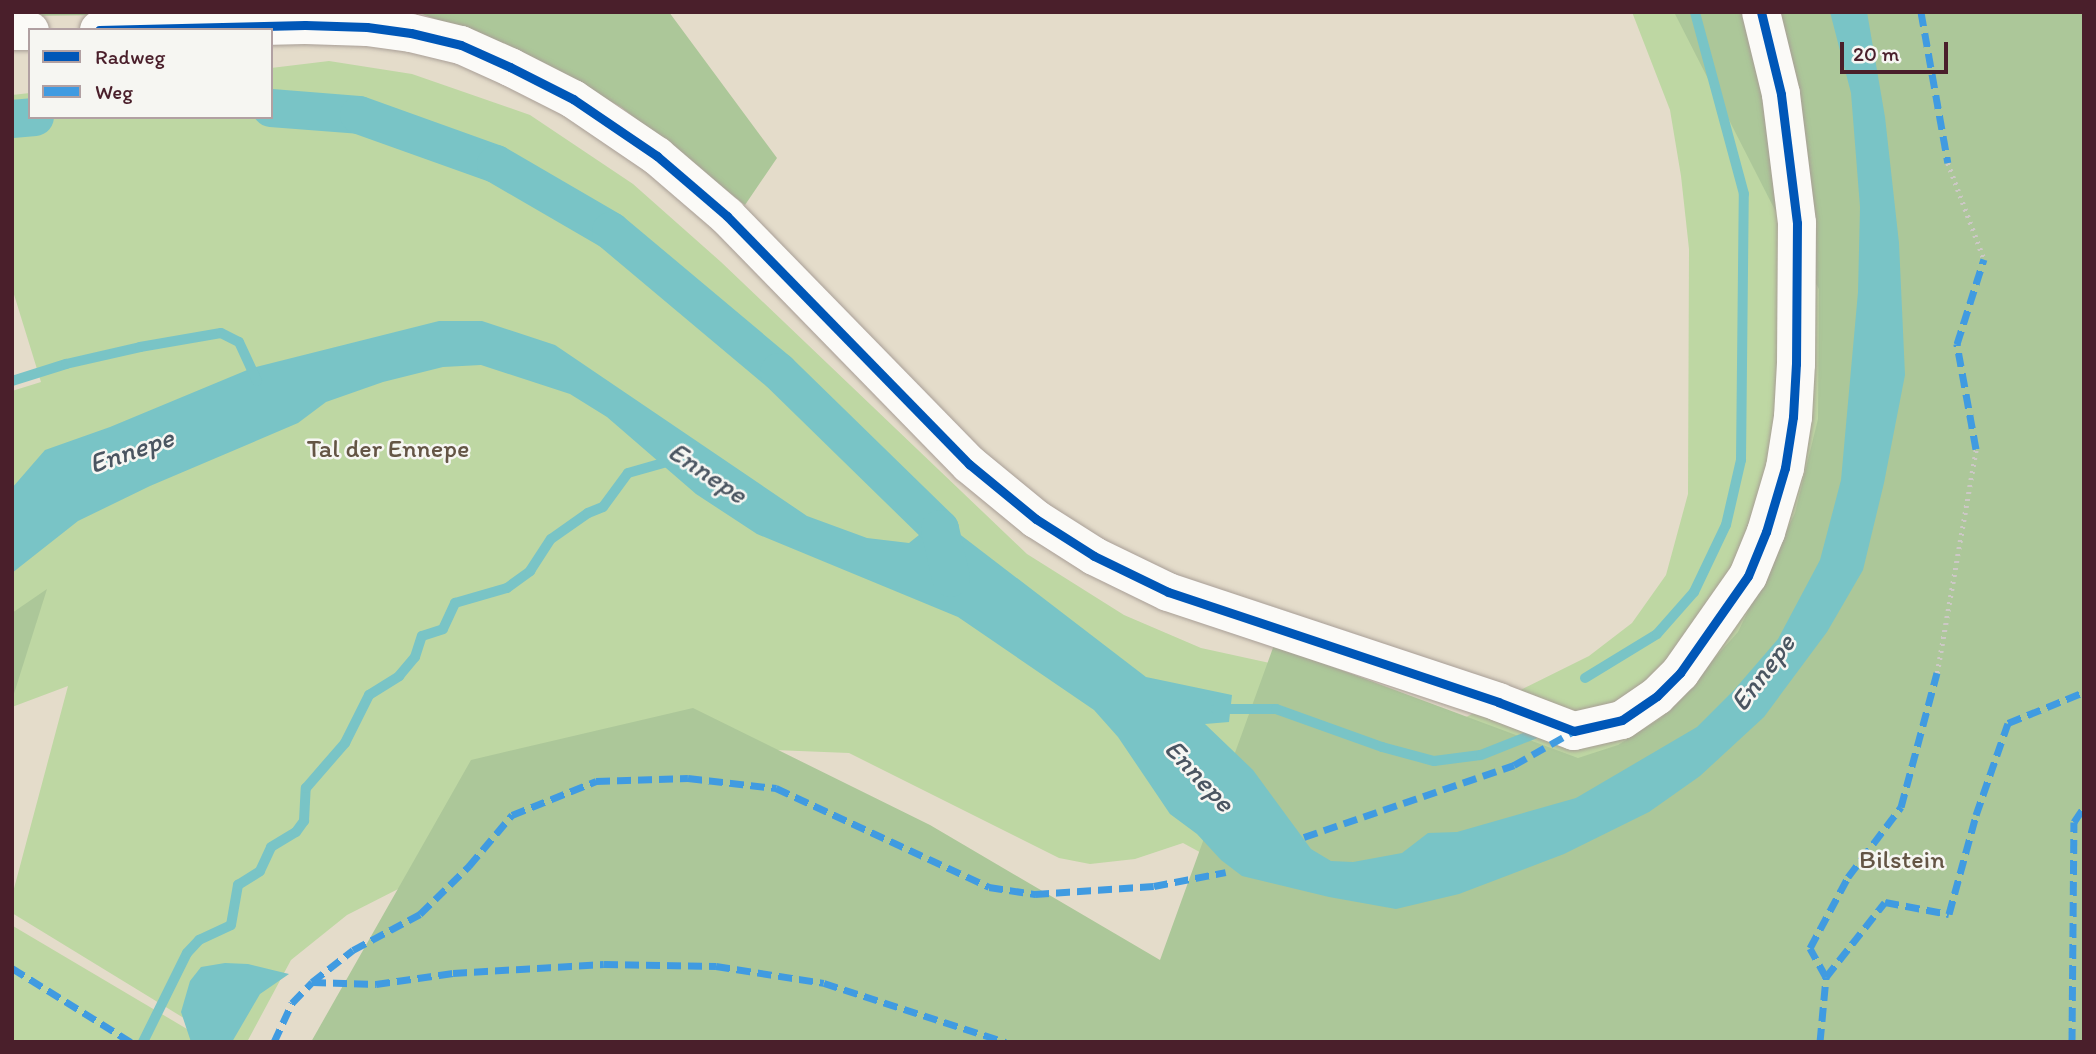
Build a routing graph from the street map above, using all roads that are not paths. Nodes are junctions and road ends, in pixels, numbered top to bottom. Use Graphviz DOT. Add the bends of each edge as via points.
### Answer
graph roads {
  1 [pos="1761,12"];
  2 [pos="181,28"];
  1 -- 2 [label="street" via="1781,94 1797,223 1796,364 1785,468 1748,576 1679,673 1657,696 1622,720 1574,731 1168,592 1094,556 1036,519 969,464 727,216 646,149 573,99 510,67 461,45 368,27"];
}
